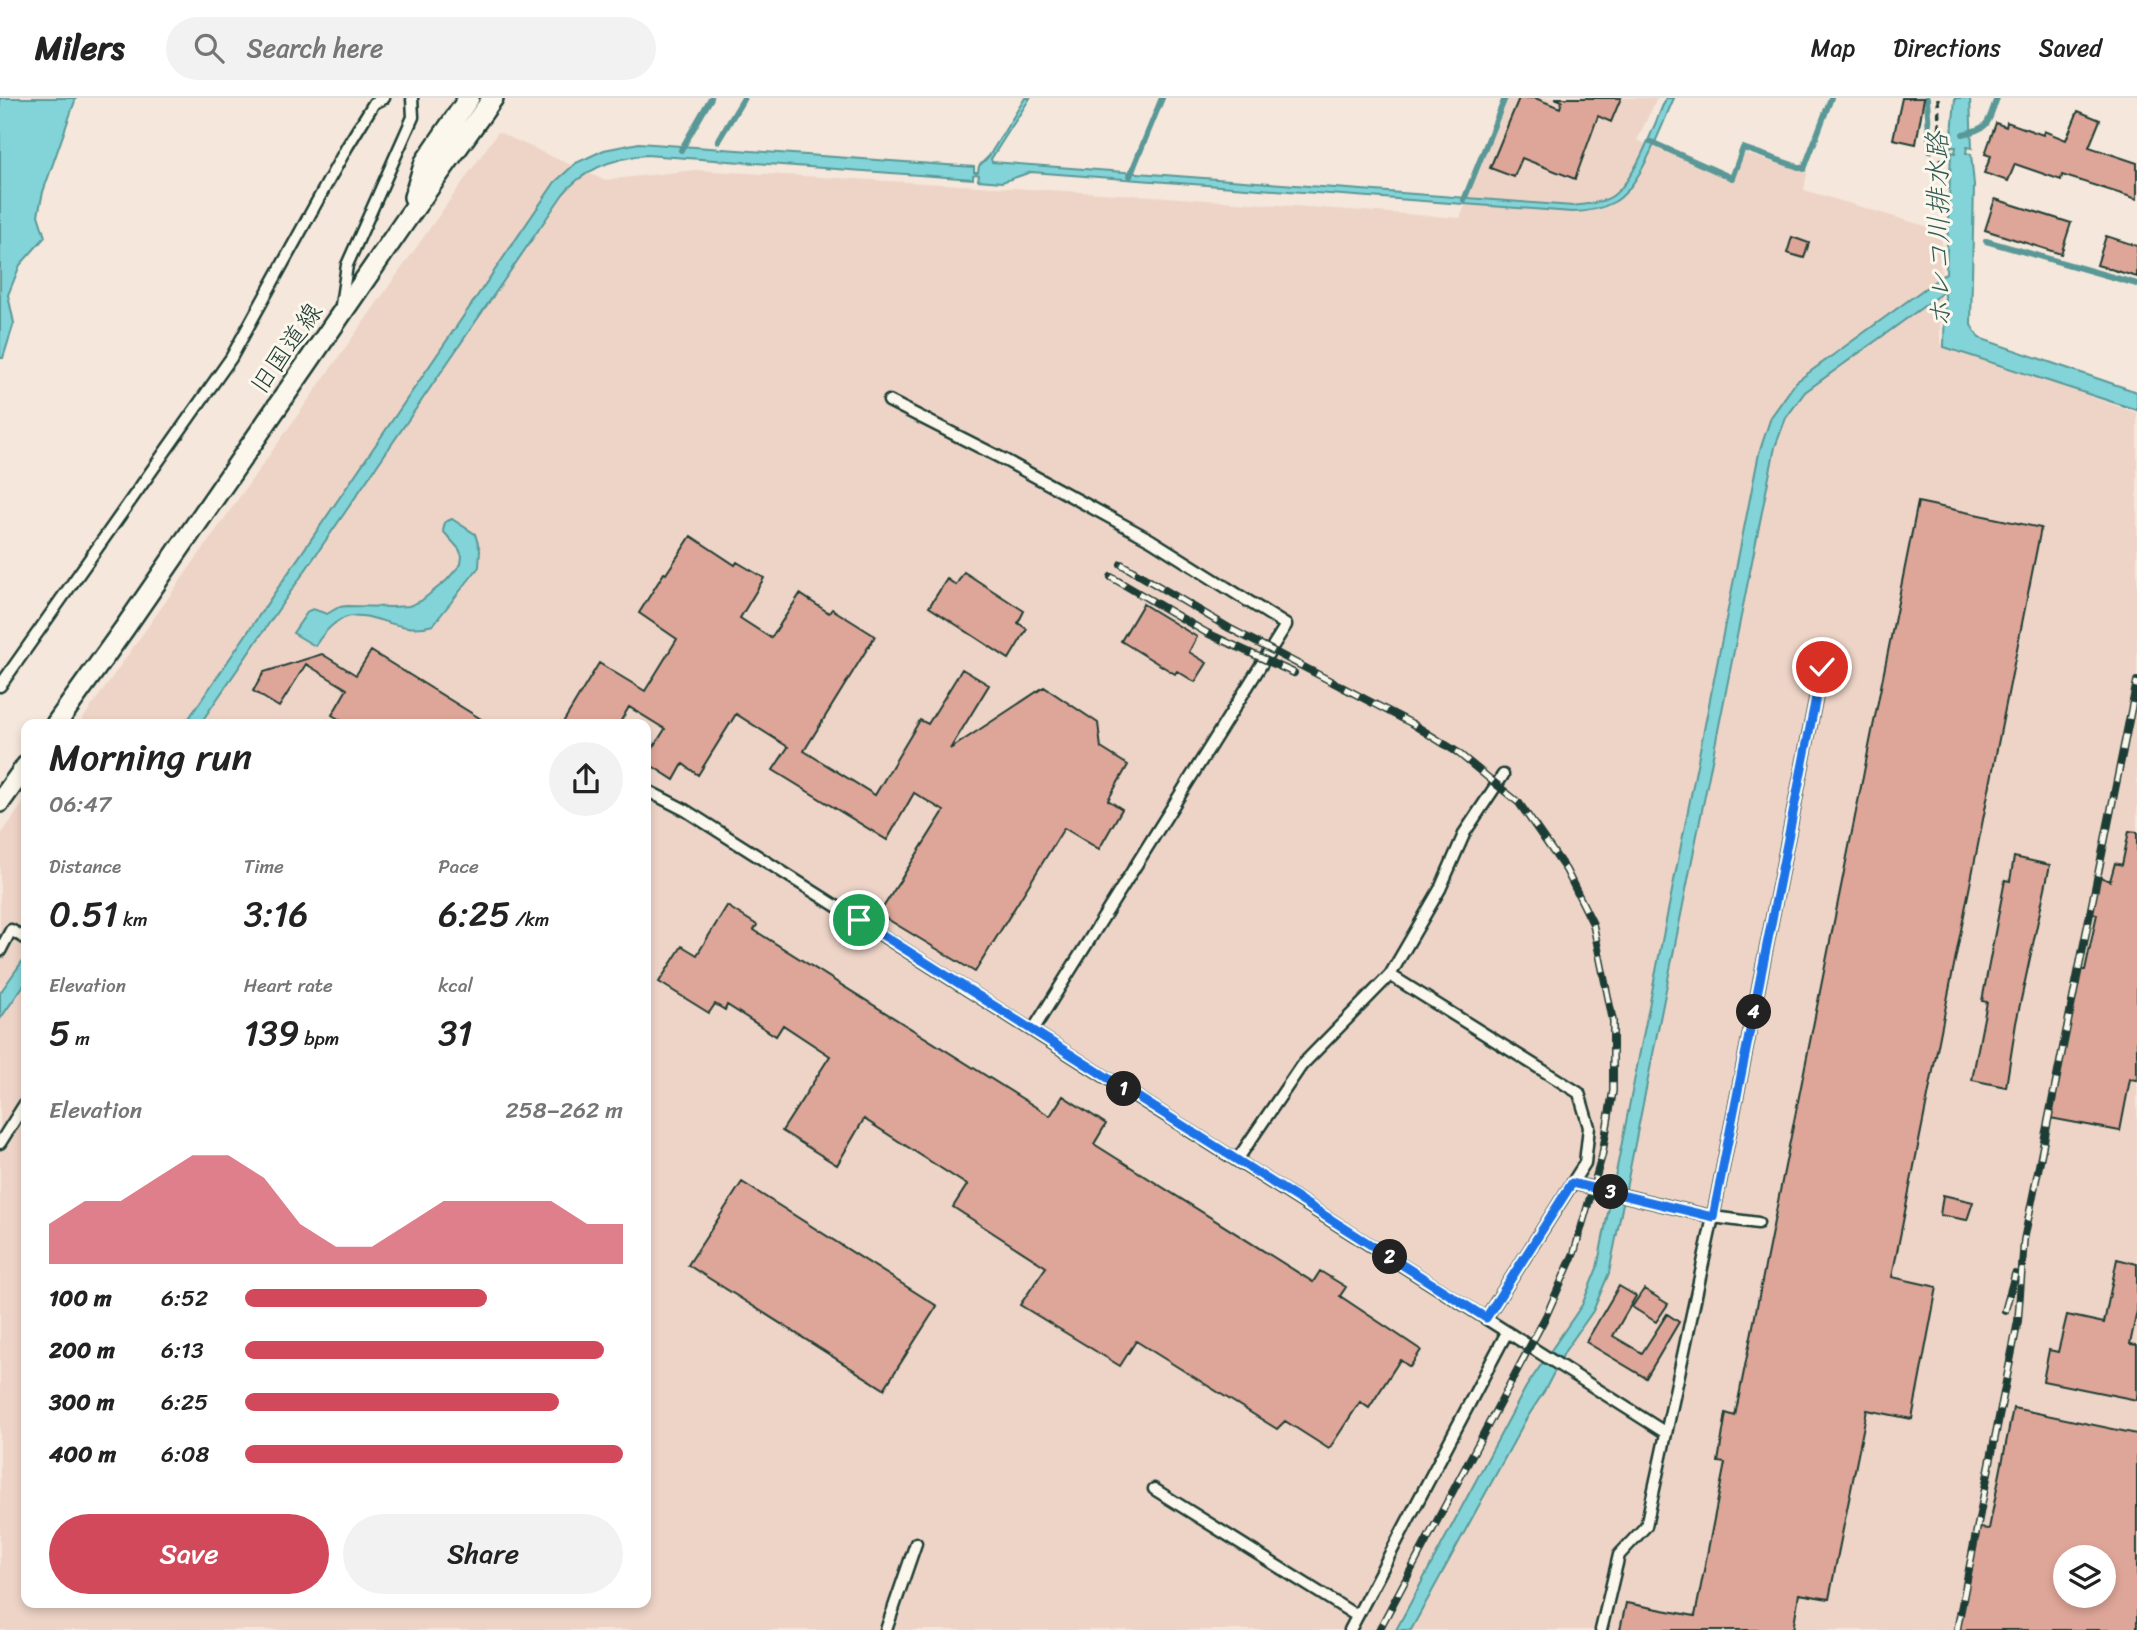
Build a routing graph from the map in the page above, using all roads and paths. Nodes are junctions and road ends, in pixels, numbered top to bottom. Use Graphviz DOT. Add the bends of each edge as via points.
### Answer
graph roads {
  1 [pos="384,98"];
  2 [pos="412,98"];
  3 [pos="469,98"];
  4 [pos="494,98"];
  5 [pos="1938,98"];
  6 [pos="1941,173"];
  7 [pos="408,217"];
  8 [pos="340,316"];
  9 [pos="889,401"];
  10 [pos="1822,667"];
  11 [pos="0,686"];
  12 [pos="60,719"];
  13 [pos="21,773"];
  14 [pos="1503,775"];
  15 [pos="651,793"];
  16 [pos="0,803"];
  17 [pos="21,936"];
  18 [pos="0,951"];
  19 [pos="1390,975"];
  20 [pos="1033,1030"];
  21 [pos="21,1110"];
  22 [pos="0,1143"];
  23 [pos="1237,1160"];
  24 [pos="1572,1183"];
  25 [pos="1713,1217"];
  26 [pos="1758,1223"];
  27 [pos="1486,1318"];
  28 [pos="1507,1332"];
  29 [pos="1666,1433"];
  30 [pos="1154,1489"];
  31 [pos="916,1544"];
  32 [pos="1357,1616"];
  33 [pos="886,1630"];
  34 [pos="1350,1630"];
  35 [pos="1601,1630"];
  1 -- 11 [label="lane" via="374,103 347,147 231,358"];
  2 -- 8 [label="lane" via="413,117 347,265"];
  3 -- 7 [label="street" via="425,162"];
  4 -- 7 [label="street, 旧国道線"];
  5 -- 6 [label="path"];
  7 -- 8 [label="street, 旧国道線"];
  8 -- 12 [label="street, 旧国道線"];
  9 -- 20 [label="lane" via="1151,540 1286,625"];
  10 -- 25 [label="lane"];
  13 -- 16 [label="street"];
  14 -- 19 [label="lane" via="1465,832 1440,889"];
  15 -- 20 [label="lane"];
  17 -- 18 [label="lane" via="11,930"];
  19 -- 23 [label="lane" via="1301,1066"];
  19 -- 24 [label="lane" via="1579,1093 1589,1127 1585,1163"];
  20 -- 23 [label="lane"];
  21 -- 22 [label="lane"];
  23 -- 27 [label="lane"];
  24 -- 25 [label="lane"];
  24 -- 27 [label="lane"];
  25 -- 26 [label="lane"];
  25 -- 29 [label="lane"];
  27 -- 28 [label="lane"];
  28 -- 29 [label="lane"];
  28 -- 32 [label="lane"];
  29 -- 35 [label="lane" via="1646,1527 1619,1555"];
  30 -- 32 [label="lane"];
  31 -- 33 [label="lane"];
  32 -- 34 [label="lane"];
}
